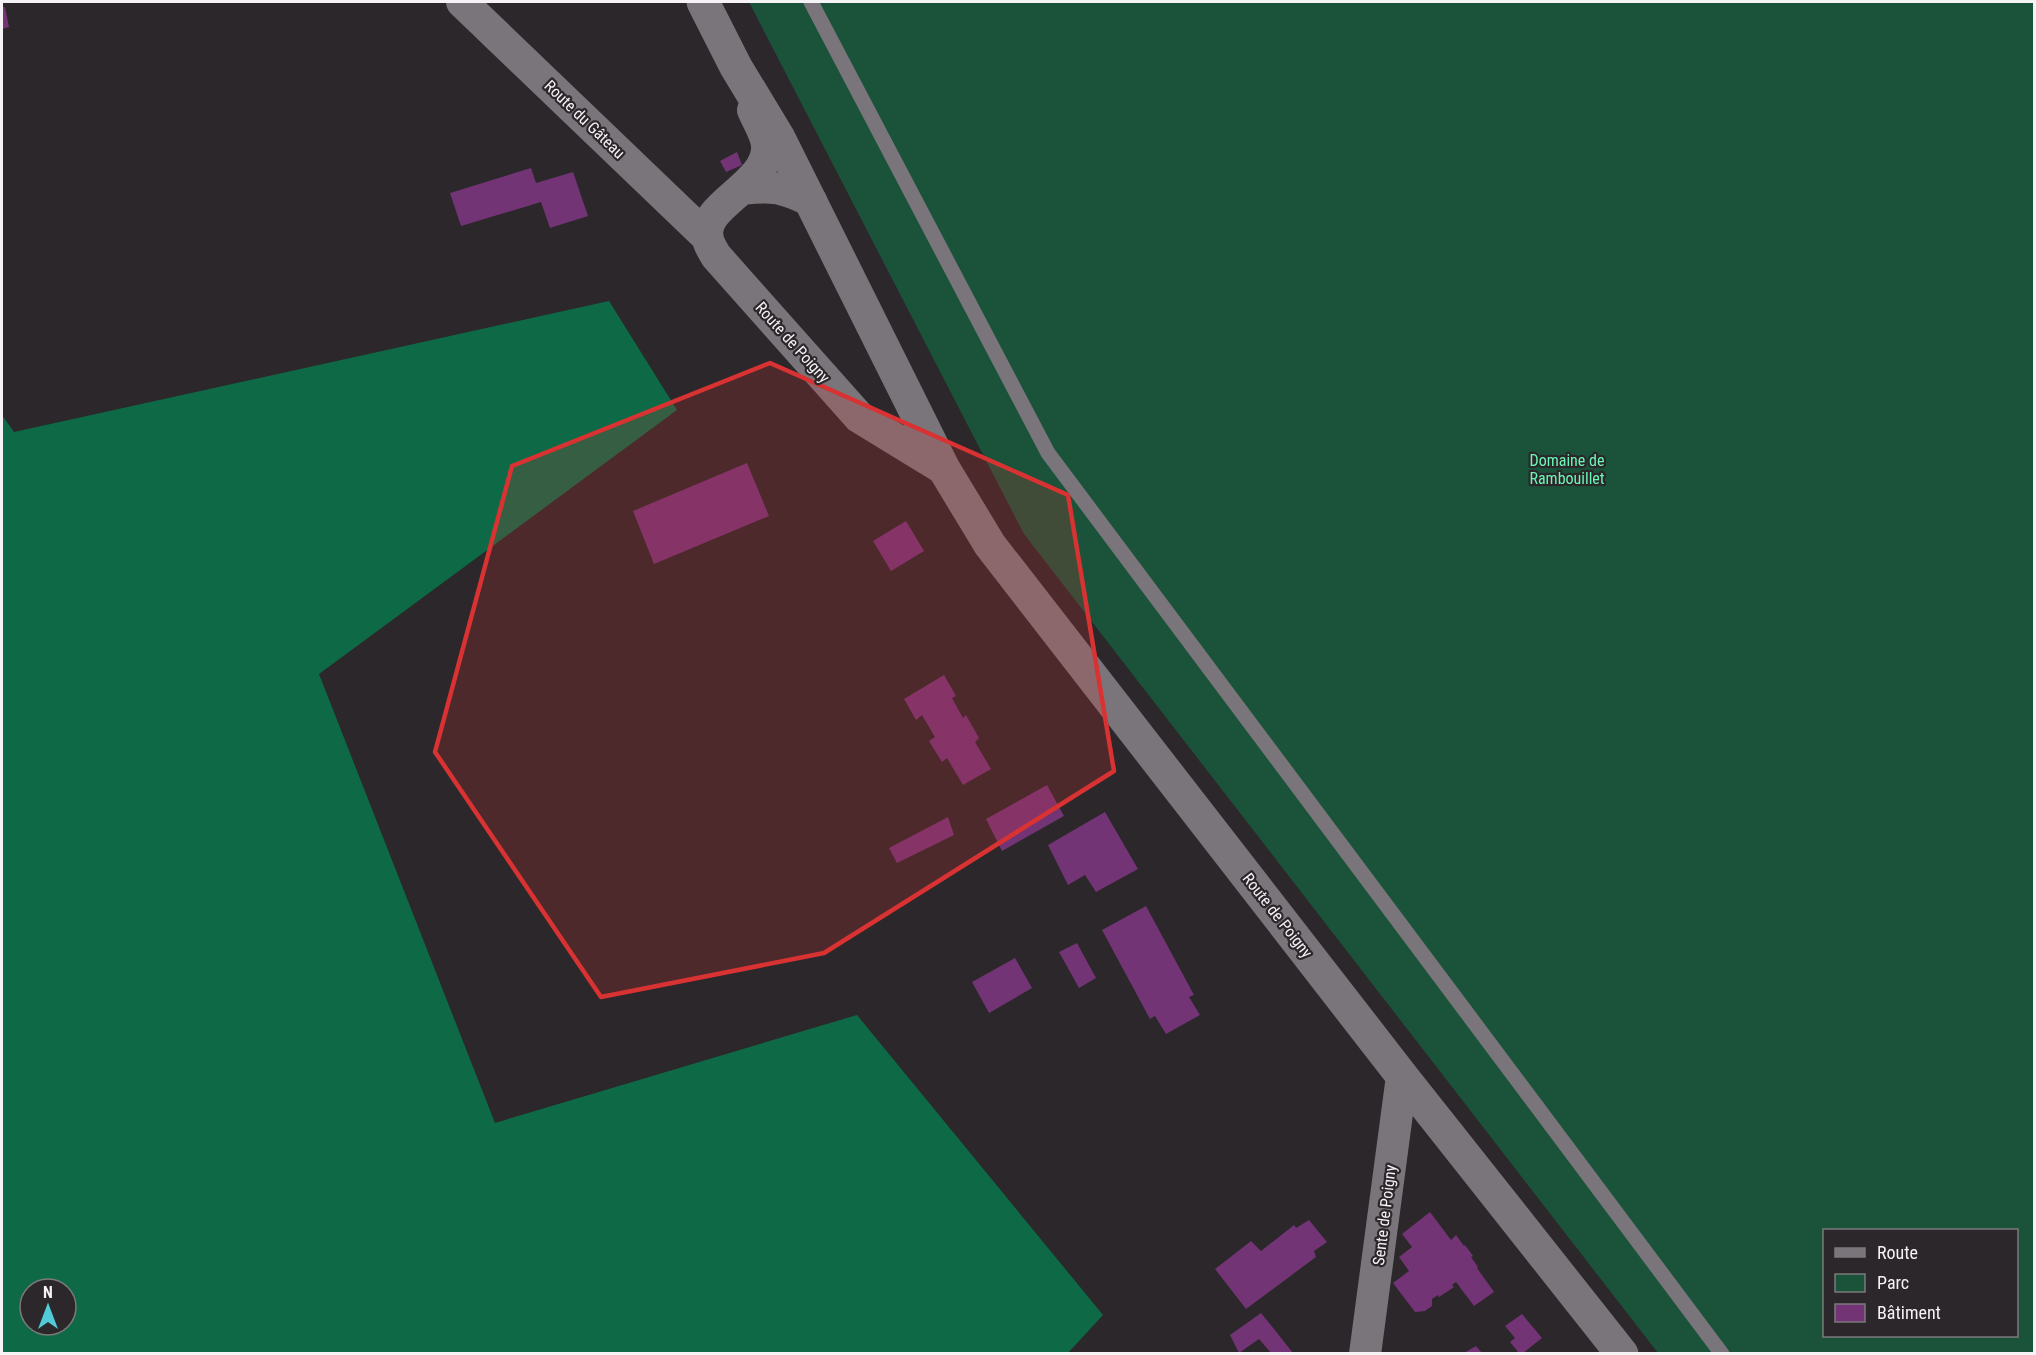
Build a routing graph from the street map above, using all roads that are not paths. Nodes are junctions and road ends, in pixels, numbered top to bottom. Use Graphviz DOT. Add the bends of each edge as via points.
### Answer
graph roads {
  1 [pos="462,2"];
  2 [pos="703,2"];
  3 [pos="811,2"];
  4 [pos="736,67"];
  5 [pos="743,189"];
  6 [pos="811,201"];
  7 [pos="707,237"];
  8 [pos="944,469"];
  9 [pos="1402,1076"];
  10 [pos="1365,1353"];
  11 [pos="1622,1353"];
  12 [pos="1722,1353"];
  1 -- 7 [label="street, Route du Gâteau"];
  2 -- 4 [label="street, Route de Poigny"];
  3 -- 12 [label="lane" via="1048,453"];
  4 -- 5 [label="street, Route de Poigny" via="767,144 764,163"];
  4 -- 6 [label="street, Route de Poigny"];
  5 -- 6 [label="street" via="767,186 790,190"];
  5 -- 7 [label="street, Route de Poigny" via="712,214"];
  6 -- 8 [label="street, Route de Poigny"];
  7 -- 8 [label="street, Route de Poigny" via="716,256 859,417"];
  8 -- 9 [label="street, Route de Poigny" via="990,545"];
  9 -- 10 [label="street, Sente de Poigny"];
  9 -- 11 [label="street, Route de Poigny"];
}
